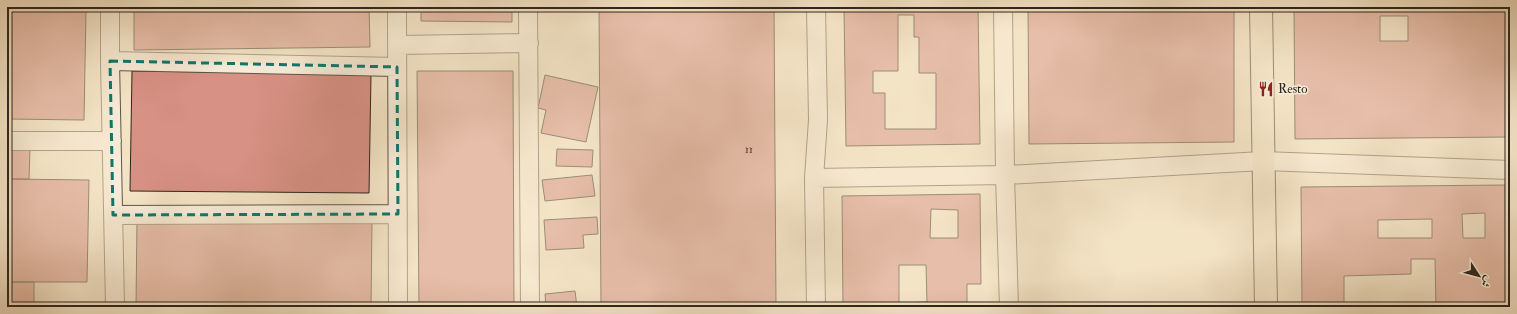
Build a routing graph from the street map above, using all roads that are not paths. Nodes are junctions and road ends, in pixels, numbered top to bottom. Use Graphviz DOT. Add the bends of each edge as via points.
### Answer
graph roads {
  1 [pos="110,7"];
  2 [pos="397,7"];
  3 [pos="528,7"];
  4 [pos="816,7"];
  5 [pos="1003,7"];
  6 [pos="1261,7"];
  7 [pos="528,43"];
  8 [pos="397,45"];
  9 [pos="110,61"];
  10 [pos="397,67"];
  11 [pos="7,141"];
  12 [pos="112,141"];
  13 [pos="1263,161"];
  14 [pos="1510,170"];
  15 [pos="1004,175"];
  16 [pos="814,178"];
  17 [pos="398,214"];
  18 [pos="113,215"];
  19 [pos="115,307"];
  20 [pos="398,307"];
  21 [pos="530,307"];
  22 [pos="816,307"];
  23 [pos="1009,307"];
  24 [pos="1266,307"];
  1 -- 9 [label="street"];
  2 -- 8 [label="street"];
  3 -- 7 [label="street"];
  4 -- 16 [label="street" via="818,120"];
  5 -- 15 [label="street"];
  6 -- 13 [label="main road"];
  7 -- 8 [label="street"];
  7 -- 21 [label="street"];
  8 -- 10 [label="street"];
  9 -- 10 [label="street"];
  9 -- 12 [label="street"];
  10 -- 17 [label="street"];
  11 -- 12 [label="street"];
  12 -- 18 [label="street"];
  13 -- 14 [label="street"];
  13 -- 15 [label="street"];
  13 -- 24 [label="main road"];
  15 -- 16 [label="street"];
  15 -- 23 [label="street"];
  16 -- 22 [label="street"];
  17 -- 18 [label="street"];
  17 -- 20 [label="street"];
  18 -- 19 [label="street"];
}
